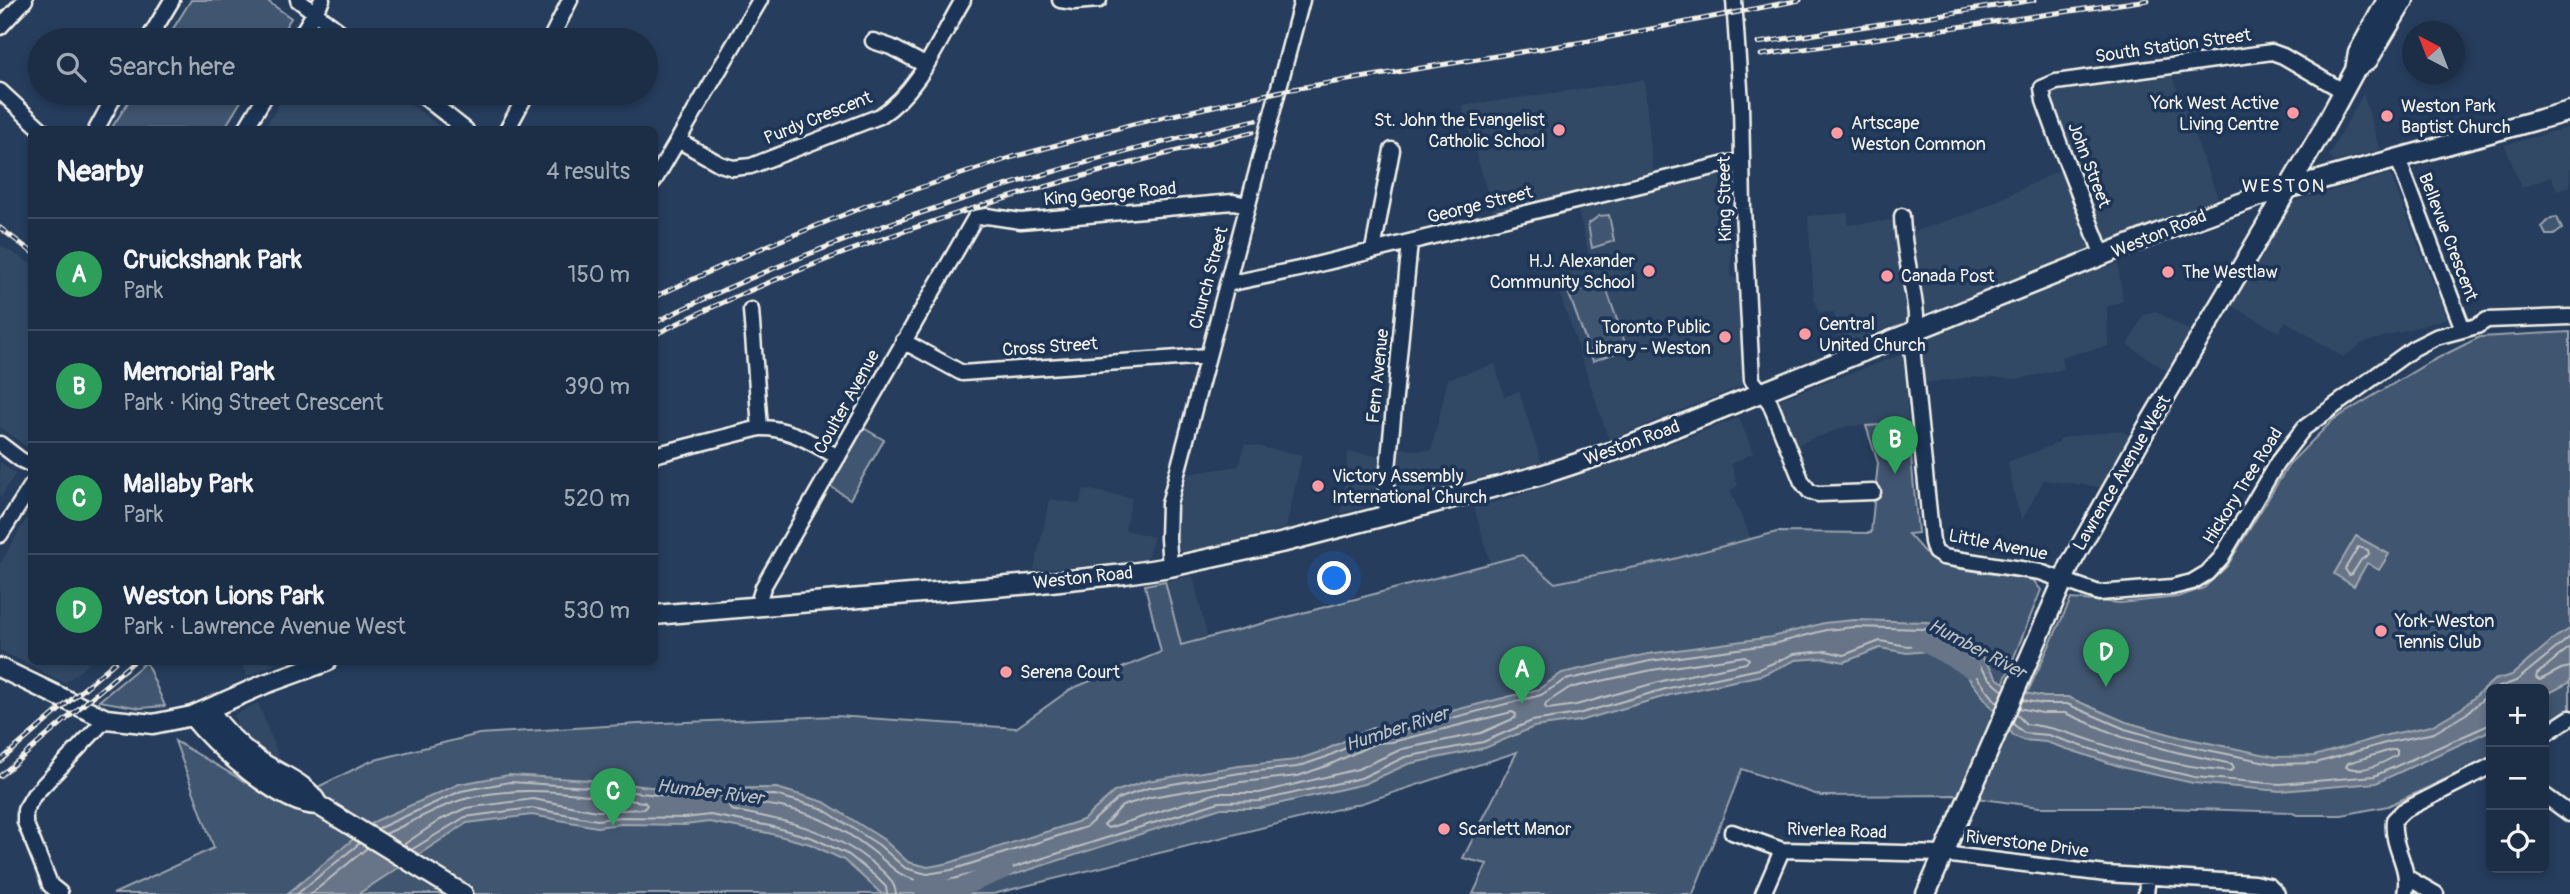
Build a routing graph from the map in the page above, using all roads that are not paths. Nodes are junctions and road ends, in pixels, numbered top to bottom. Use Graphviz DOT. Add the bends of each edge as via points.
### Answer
graph roads {
  1 [pos="25,0"];
  2 [pos="172,0"];
  3 [pos="298,0"];
  4 [pos="760,0"];
  5 [pos="963,0"];
  6 [pos="1060,0"];
  7 [pos="1099,0"];
  8 [pos="1302,0"];
  9 [pos="1734,0"];
  10 [pos="2387,0"];
  11 [pos="2404,0"];
  12 [pos="569,1"];
  13 [pos="318,6"];
  14 [pos="0,27"];
  15 [pos="155,28"];
  16 [pos="305,28"];
  17 [pos="339,28"];
  18 [pos="556,28"];
  19 [pos="873,41"];
  20 [pos="925,65"];
  21 [pos="2355,70"];
  22 [pos="2042,88"];
  23 [pos="0,91"];
  24 [pos="2343,91"];
  25 [pos="110,105"];
  26 [pos="260,105"];
  27 [pos="434,105"];
  28 [pos="521,105"];
  29 [pos="2570,111"];
  30 [pos="38,126"];
  31 [pos="98,126"];
  32 [pos="247,126"];
  33 [pos="461,126"];
  34 [pos="509,126"];
  35 [pos="678,140"];
  36 [pos="1392,150"];
  37 [pos="2398,159"];
  38 [pos="1742,160"];
  39 [pos="658,174"];
  40 [pos="2287,189"];
  41 [pos="1248,205"];
  42 [pos="1902,216"];
  43 [pos="975,218"];
  44 [pos="1410,242"];
  45 [pos="1373,250"];
  46 [pos="2103,256"];
  47 [pos="1227,284"];
  48 [pos="751,310"];
  49 [pos="2570,320"];
  50 [pos="2470,327"];
  51 [pos="1912,334"];
  52 [pos="903,341"];
  53 [pos="1208,356"];
  54 [pos="1762,393"];
  55 [pos="760,428"];
  56 [pos="0,444"];
  57 [pos="658,455"];
  58 [pos="838,457"];
  59 [pos="28,463"];
  60 [pos="28,491"];
  61 [pos="1873,492"];
  62 [pos="1386,514"];
  63 [pos="0,535"];
  64 [pos="1170,567"];
  65 [pos="2063,580"];
  66 [pos="757,607"];
  67 [pos="658,615"];
  68 [pos="319,665"];
  69 [pos="0,668"];
  70 [pos="200,713"];
  71 [pos="2570,718"];
  72 [pos="106,719"];
  73 [pos="2549,732"];
  74 [pos="2486,769"];
  75 [pos="2549,799"];
  76 [pos="2570,814"];
  77 [pos="1732,832"];
  78 [pos="1782,850"];
  79 [pos="1943,854"];
  80 [pos="2148,877"];
  81 [pos="2408,878"];
  82 [pos="60,893"];
  83 [pos="463,894"];
  84 [pos="1763,894"];
  85 [pos="1926,894"];
  86 [pos="2146,894"];
  87 [pos="2277,894"];
  88 [pos="2405,894"];
  89 [pos="2436,894"];
  1 -- 14 [label="street"];
  2 -- 15 [label="street"];
  3 -- 13 [label="street"];
  4 -- 35 [label="street"];
  5 -- 20 [label="street, Purdy Crescent"];
  6 -- 7 [label="street"];
  8 -- 41 [label="street, Church Street"];
  9 -- 38 [label="street, King Street"];
  10 -- 21 [label="main road, Lawrence Avenue West" via="2357,53"];
  11 -- 21 [label="main road, Lawrence Avenue West" via="2368,60"];
  12 -- 18 [label="street"];
  13 -- 16 [label="street"];
  13 -- 17 [label="street"];
  19 -- 20 [label="street"];
  20 -- 35 [label="street, Purdy Crescent" via="911,90 880,116 751,166 719,164"];
  21 -- 24 [label="main road, Lawrence Avenue West"];
  22 -- 24 [label="street, South Station Street" via="2056,82 2272,52"];
  22 -- 46 [label="street, John Street"];
  23 -- 30 [label="street"];
  24 -- 40 [label="main road, Lawrence Avenue West"];
  25 -- 31 [label="street"];
  26 -- 32 [label="street"];
  27 -- 33 [label="street"];
  28 -- 34 [label="street"];
  29 -- 37 [label="main road, Weston Road"];
  35 -- 39 [label="street"];
  36 -- 45 [label="street"];
  37 -- 40 [label="main road, Weston Road"];
  37 -- 50 [label="street, Bellevue Crescent"];
  38 -- 44 [label="street, George Street"];
  38 -- 54 [label="street, King Street" via="1752,380"];
  40 -- 46 [label="main road, Weston Road" via="2218,210"];
  40 -- 65 [label="main road, Lawrence Avenue West"];
  41 -- 43 [label="street, King George Road" via="1233,202 1021,221 988,215"];
  41 -- 47 [label="street, Church Street"];
  42 -- 51 [label="street" via="1916,315"];
  43 -- 52 [label="street, Coulter Avenue"];
  44 -- 45 [label="street, George Street"];
  44 -- 62 [label="street, Fern Avenue"];
  45 -- 47 [label="street, George Street"];
  46 -- 51 [label="main road, Weston Road"];
  47 -- 53 [label="street, Church Street"];
  48 -- 55 [label="street"];
  49 -- 50 [label="street, Hickory Tree Road"];
  50 -- 65 [label="street, Hickory Tree Road" via="2405,353 2304,428 2277,463 2221,558 2199,579 2172,587 2111,593"];
  51 -- 54 [label="main road, Weston Road"];
  51 -- 65 [label="street, Little Avenue" via="1935,552"];
  52 -- 53 [label="street, Cross Street" via="962,373"];
  52 -- 58 [label="street, Coulter Avenue"];
  53 -- 64 [label="street, Church Street" via="1169,504"];
  54 -- 61 [label="street, King Street" via="1802,482 1811,492"];
  54 -- 62 [label="main road, Weston Road" via="1588,461"];
  55 -- 57 [label="street"];
  55 -- 58 [label="street" via="788,432"];
  56 -- 59 [label="street"];
  58 -- 66 [label="street, Coulter Avenue" via="763,587"];
  60 -- 63 [label="street"];
  62 -- 64 [label="main road, Weston Road"];
  64 -- 66 [label="main road, Weston Road" via="1032,584"];
  65 -- 79 [label="main road, Lawrence Avenue West"];
  66 -- 67 [label="main road, Weston Road"];
  68 -- 70 [label="main road"];
  69 -- 72 [label="main road"];
  70 -- 72 [label="main road" via="153,724"];
  70 -- 83 [label="main road" via="266,766 313,794 324,809"];
  71 -- 73 [label="street"];
  72 -- 82 [label="street" via="25,810 25,822 50,885"];
  74 -- 81 [label="street" via="2394,820 2393,832"];
  75 -- 76 [label="street"];
  77 -- 78 [label="street, Riverlea Road"];
  78 -- 79 [label="street, Riverlea Road"];
  78 -- 84 [label="street"];
  79 -- 80 [label="street, Riverstone Drive"];
  79 -- 85 [label="main road, Lawrence Avenue West"];
  80 -- 86 [label="street"];
  80 -- 87 [label="street, Riverstone Drive" via="2254,883 2269,886"];
  81 -- 88 [label="street"];
  81 -- 89 [label="street"];
}
